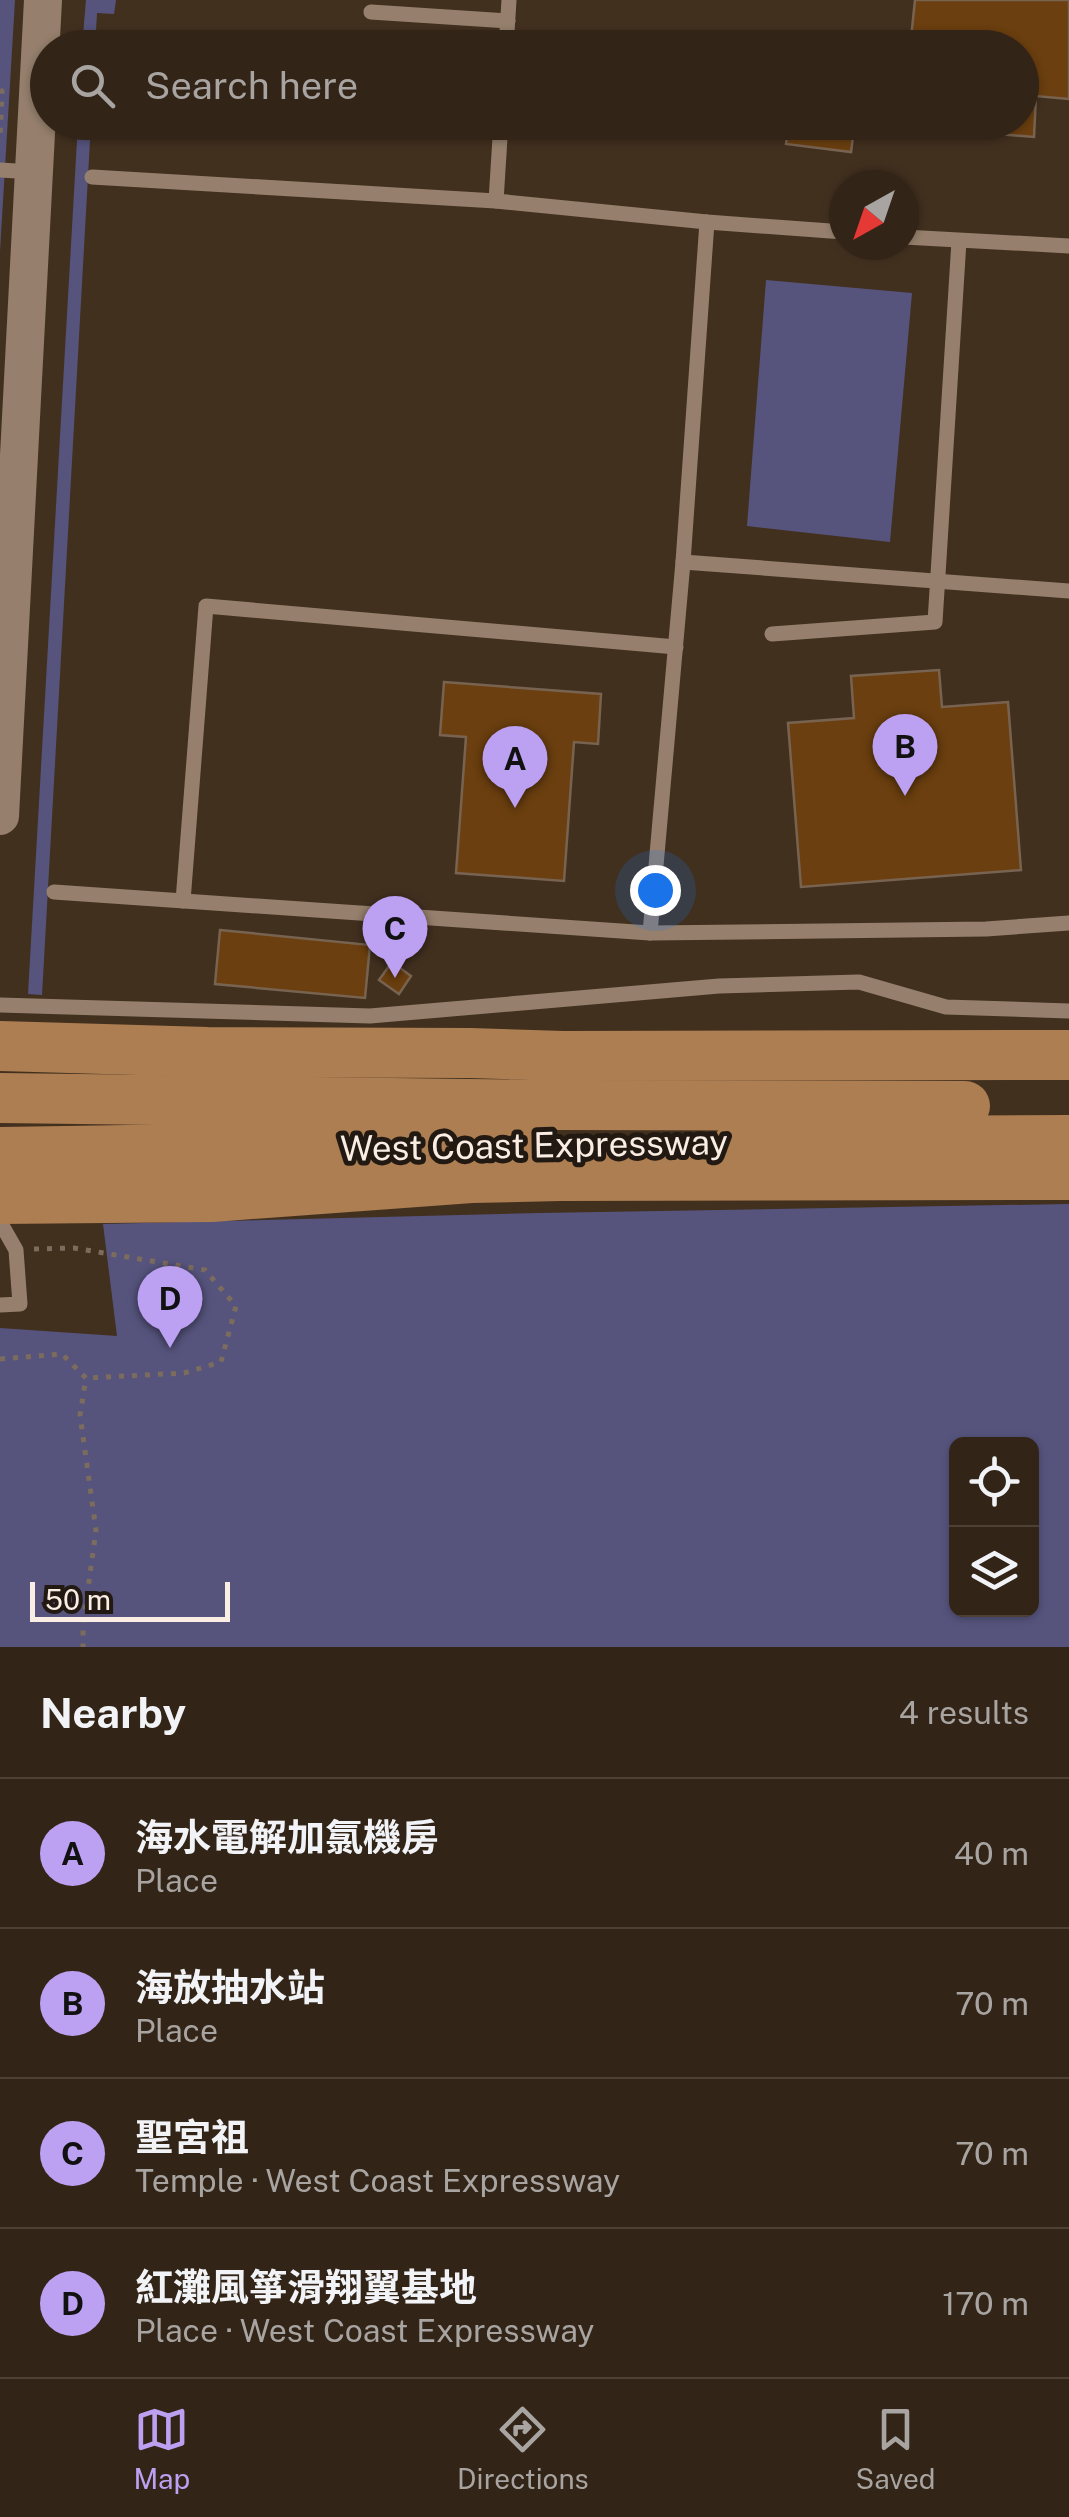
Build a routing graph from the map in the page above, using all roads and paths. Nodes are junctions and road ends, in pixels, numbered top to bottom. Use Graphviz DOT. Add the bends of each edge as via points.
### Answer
graph roads {
  1 [pos="43,0"];
  2 [pos="510,0"];
  3 [pos="371,12"];
  4 [pos="508,22"];
  5 [pos="38,30"];
  6 [pos="507,30"];
  7 [pos="30,82"];
  8 [pos="0,90"];
  9 [pos="500,140"];
  10 [pos="0,141"];
  11 [pos="16,171"];
  12 [pos="92,178"];
  13 [pos="496,201"];
  14 [pos="707,222"];
  15 [pos="829,231"];
  16 [pos="919,238"];
  17 [pos="960,241"];
  18 [pos="1069,246"];
  19 [pos="684,562"];
  20 [pos="939,582"];
  21 [pos="1069,591"];
  22 [pos="772,634"];
  23 [pos="676,647"];
  24 [pos="0,816"];
  25 [pos="54,892"];
  26 [pos="183,901"];
  27 [pos="1069,923"];
  28 [pos="650,933"];
  29 [pos="0,1005"];
  30 [pos="1069,1011"];
  31 [pos="0,1046"];
  32 [pos="1069,1055"];
  33 [pos="0,1098"];
  34 [pos="1069,1106"];
  35 [pos="1069,1140"];
  36 [pos="0,1152"];
  37 [pos="1069,1176"];
  38 [pos="0,1199"];
  39 [pos="0,1222"];
  40 [pos="16,1250"];
  41 [pos="0,1306"];
  42 [pos="0,1358"];
  43 [pos="86,1378"];
  44 [pos="83,1647"];
  1 -- 5 [label="street"];
  2 -- 4 [label="lane"];
  3 -- 4 [label="lane"];
  4 -- 6 [label="lane"];
  7 -- 11 [label="street"];
  8 -- 10 [label="path"];
  9 -- 13 [label="lane"];
  11 -- 24 [label="street"];
  12 -- 13 [label="lane"];
  13 -- 14 [label="lane"];
  14 -- 15 [label="lane"];
  14 -- 19 [label="lane"];
  16 -- 17 [label="lane"];
  17 -- 18 [label="lane"];
  17 -- 20 [label="lane"];
  19 -- 20 [label="lane"];
  19 -- 23 [label="lane"];
  20 -- 21 [label="lane"];
  20 -- 22 [label="lane" via="935,622"];
  23 -- 26 [label="lane" via="206,606"];
  23 -- 28 [label="lane"];
  25 -- 26 [label="lane"];
  26 -- 28 [label="lane"];
  27 -- 28 [label="lane"];
  29 -- 30 [label="lane" via="370,1016 719,986 859,982 946,1008"];
  31 -- 32 [label="highway" via="562,1056"];
  33 -- 34 [label="highway, West Coast Expressway"];
  35 -- 36 [label="highway, West Coast Expressway"];
  37 -- 38 [label="highway" via="560,1176 212,1198"];
  39 -- 40 [label="lane"];
  40 -- 41 [label="lane" via="20,1304"];
  40 -- 43 [label="path" via="74,1248 205,1270 236,1306 221,1362 184,1373"];
  42 -- 43 [label="path" via="62,1354"];
  43 -- 44 [label="path" via="80,1415 96,1530"];
}
